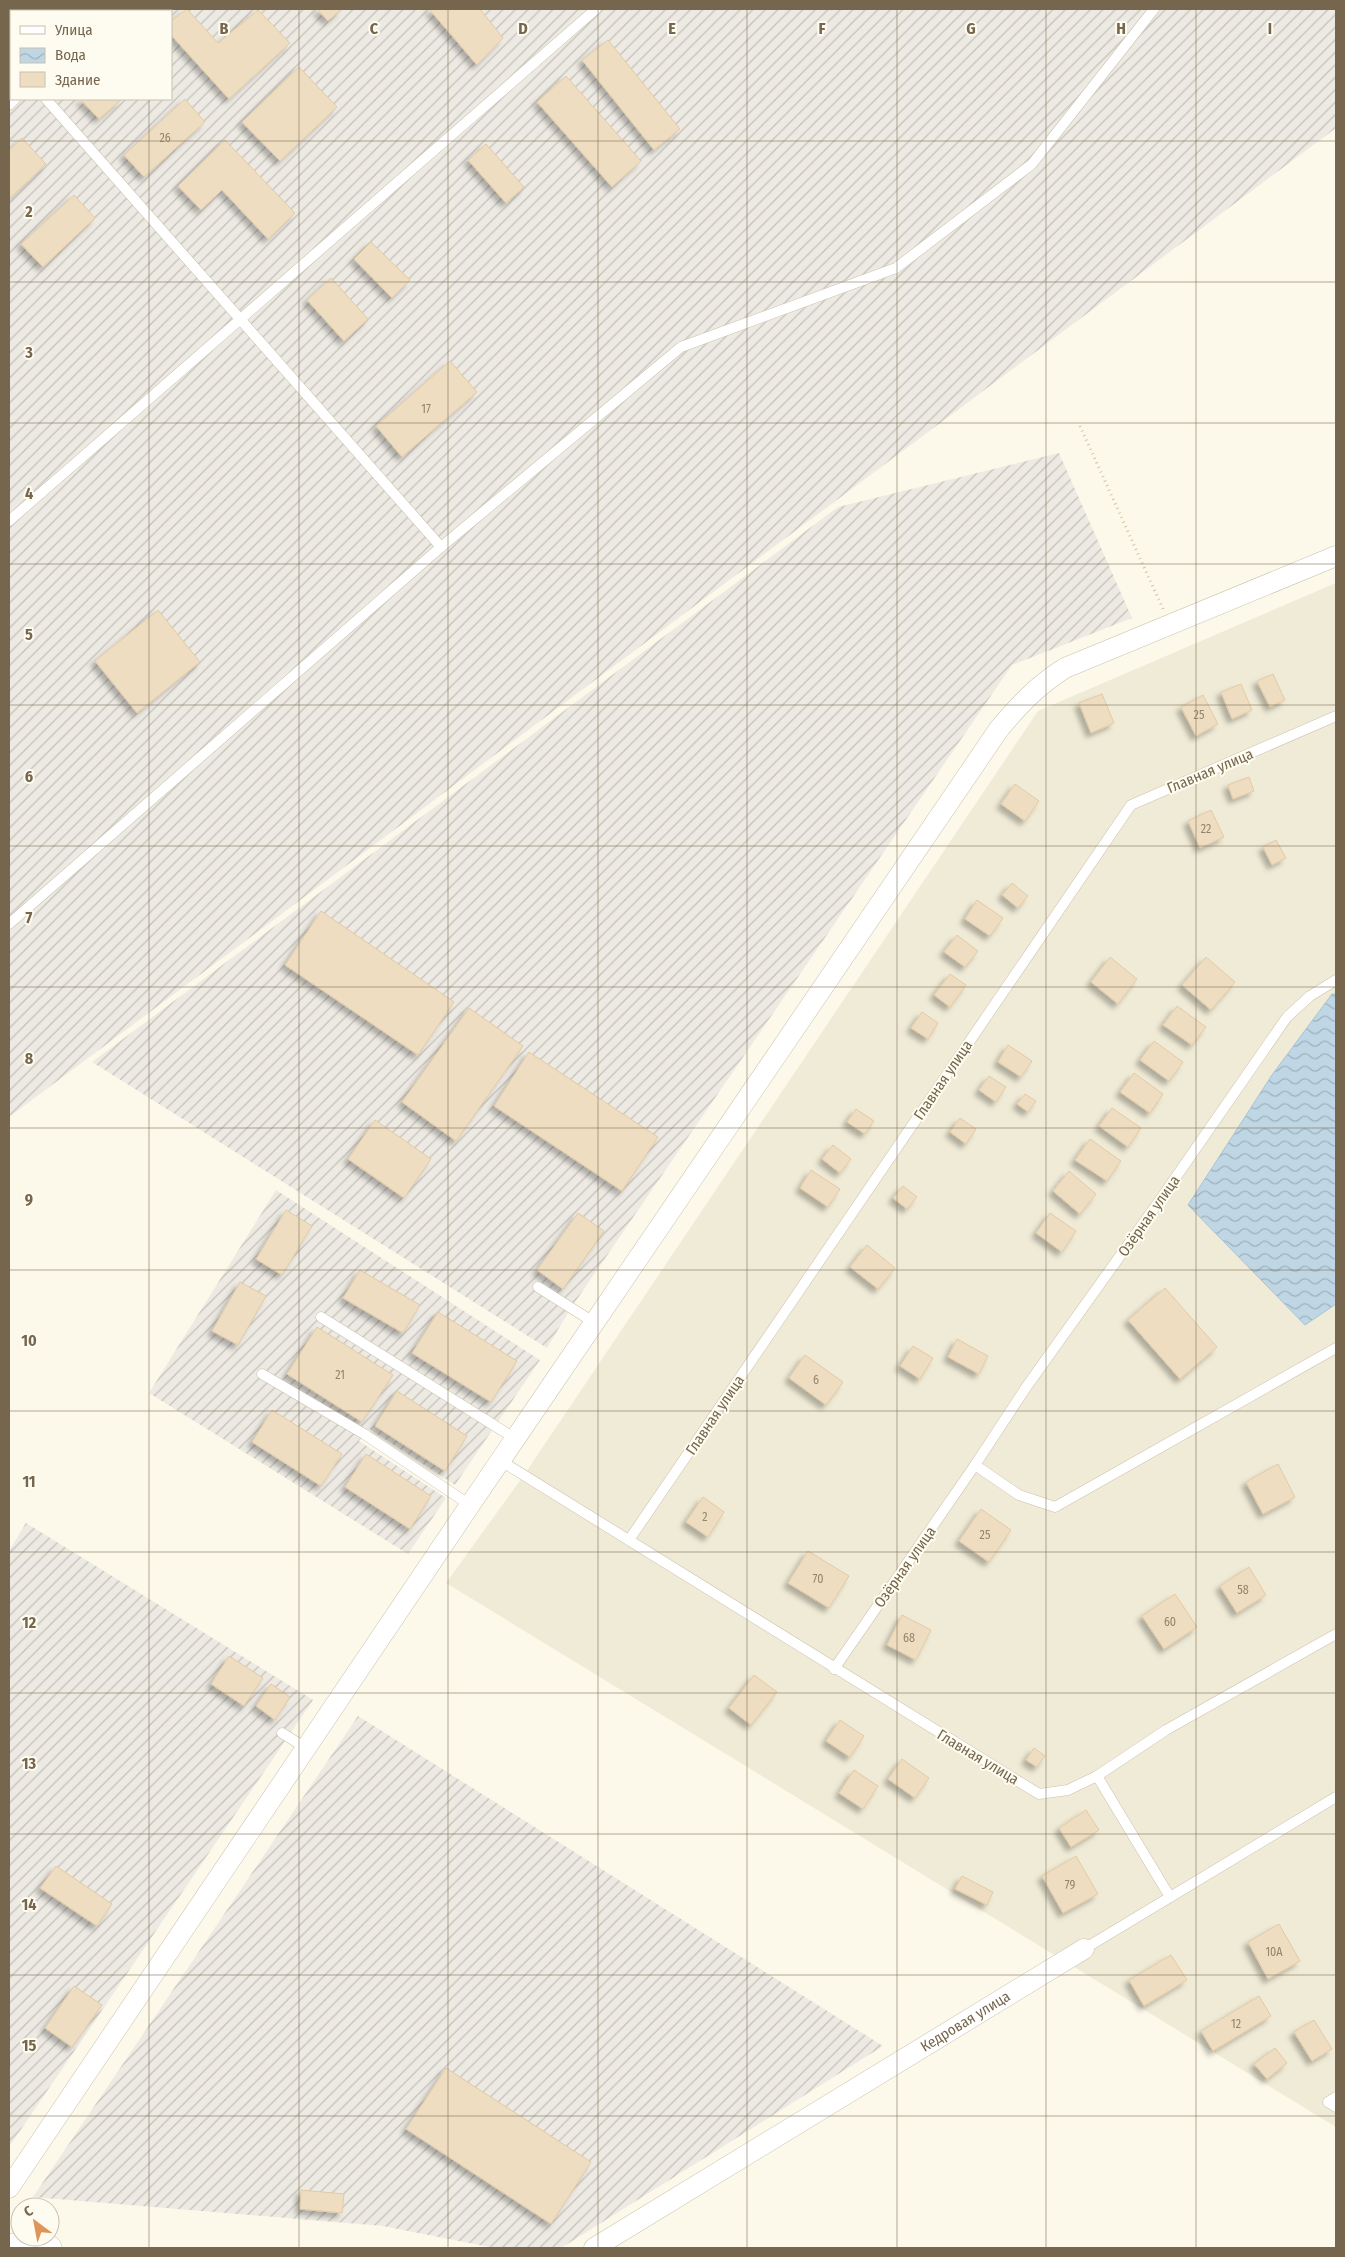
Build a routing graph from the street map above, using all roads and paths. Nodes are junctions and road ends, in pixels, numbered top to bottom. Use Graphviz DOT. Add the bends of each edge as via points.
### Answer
graph roads {
  1 [pos="596,9"];
  2 [pos="1154,9"];
  3 [pos="47,100"];
  4 [pos="241,320"];
  5 [pos="1080,426"];
  6 [pos="9,521"];
  7 [pos="441,547"];
  8 [pos="1336,556"];
  9 [pos="1163,610"];
  10 [pos="1336,716"];
  11 [pos="9,924"];
  12 [pos="1336,980"];
  13 [pos="538,1287"];
  14 [pos="321,1317"];
  15 [pos="595,1323"];
  16 [pos="1336,1348"];
  17 [pos="262,1374"];
  18 [pos="516,1439"];
  19 [pos="501,1461"];
  20 [pos="975,1465"];
  21 [pos="470,1505"];
  22 [pos="629,1540"];
  23 [pos="1336,1634"];
  24 [pos="834,1669"];
  25 [pos="282,1733"];
  26 [pos="306,1748"];
  27 [pos="1097,1776"];
  28 [pos="1336,1797"];
  29 [pos="1170,1897"];
  30 [pos="1084,1950"];
  31 [pos="1336,2096"];
  32 [pos="1336,2107"];
  33 [pos="9,2188"];
  34 [pos="9,2246"];
  35 [pos="49,2248"];
  36 [pos="594,2248"];
  1 -- 4 [label="lane"];
  2 -- 7 [label="lane" via="1032,164 904,262 896,268 681,347"];
  3 -- 4 [label="lane"];
  4 -- 6 [label="lane"];
  4 -- 7 [label="lane"];
  5 -- 9 [label="path"];
  7 -- 11 [label="lane"];
  8 -- 15 [label="street" via="1065,668 1043,682 1022,702 999,729"];
  10 -- 22 [label="lane, Главная улица" via="1131,805"];
  12 -- 20 [label="lane, Озёрная улица" via="1310,996 1287,1017"];
  13 -- 15 [label="lane"];
  14 -- 18 [label="lane"];
  15 -- 18 [label="street"];
  16 -- 20 [label="lane" via="1055,1507 1019,1495"];
  17 -- 21 [label="lane" via="364,1434"];
  18 -- 19 [label="street"];
  19 -- 21 [label="street"];
  19 -- 22 [label="lane, Главная улица"];
  20 -- 24 [label="lane, Озёрная улица"];
  21 -- 26 [label="street"];
  22 -- 24 [label="lane, Главная улица"];
  23 -- 27 [label="lane, Главная улица" via="1166,1730"];
  24 -- 27 [label="lane, Главная улица" via="1039,1794 1068,1790"];
  25 -- 26 [label="lane"];
  26 -- 33 [label="street"];
  27 -- 29 [label="lane"];
  28 -- 29 [label="lane, Кедровая улица"];
  29 -- 30 [label="lane, Кедровая улица"];
  30 -- 36 [label="street, Кедровая улица"];
  31 -- 32 [label="lane" via="1328,2102"];
  34 -- 35 [label="street"];
}
